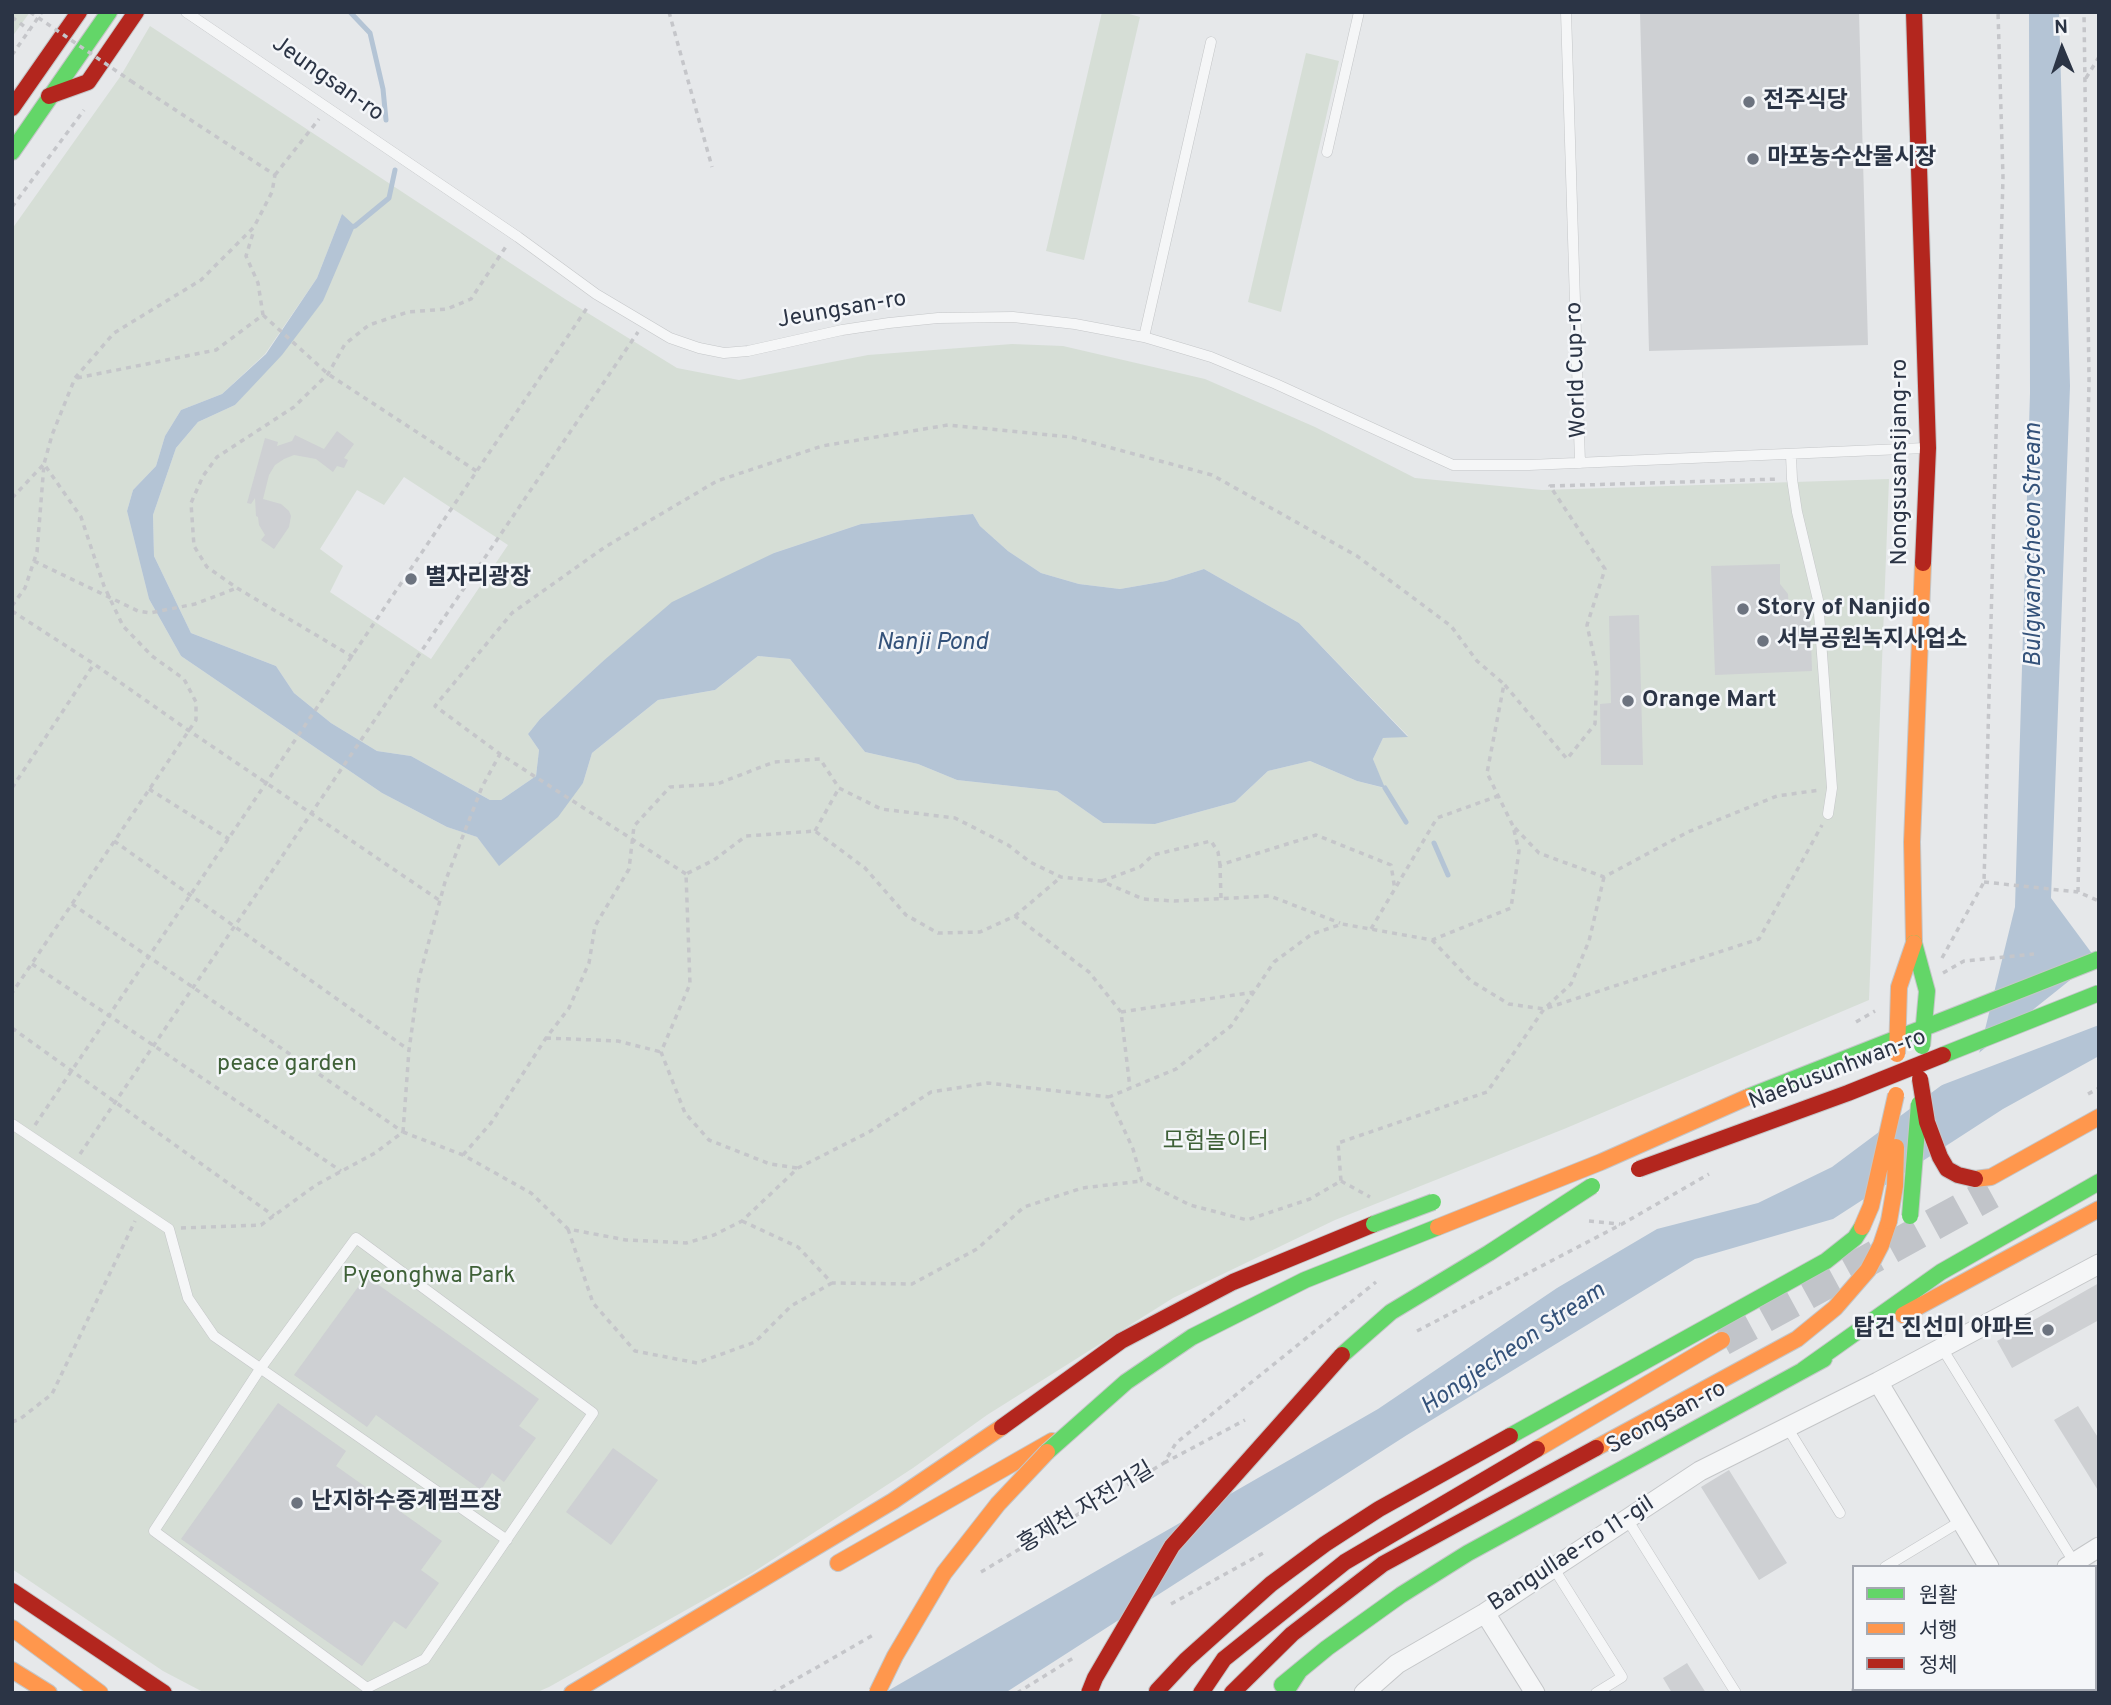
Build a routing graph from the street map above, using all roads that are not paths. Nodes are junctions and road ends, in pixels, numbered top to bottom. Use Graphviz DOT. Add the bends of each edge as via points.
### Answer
graph roads {
  1 [pos="79,12"];
  2 [pos="109,12"];
  3 [pos="136,12"];
  4 [pos="186,12"];
  5 [pos="1359,12"];
  6 [pos="1566,12"];
  7 [pos="1914,12"];
  8 [pos="1211,42"];
  9 [pos="20,57"];
  10 [pos="27,86"];
  11 [pos="49,96"];
  12 [pos="12,108"];
  13 [pos="12,152"];
  14 [pos="1327,152"];
  15 [pos="1144,337"];
  16 [pos="1928,448"];
  17 [pos="1791,455"];
  18 [pos="1580,463"];
  19 [pos="1828,814"];
  20 [pos="1914,943"];
  21 [pos="2099,959"];
  22 [pos="2099,993"];
  23 [pos="1920,1079"];
  24 [pos="1896,1095"];
  25 [pos="1726,1105"];
  26 [pos="2099,1117"];
  27 [pos="12,1124"];
  28 [pos="1633,1131"];
  29 [pos="2099,1134"];
  30 [pos="1629,1172"];
  31 [pos="2099,1182"];
  32 [pos="1991,1193"];
  33 [pos="1452,1195"];
  34 [pos="2099,1209"];
  35 [pos="1908,1221"];
  36 [pos="1491,1231"];
  37 [pos="2099,1264"];
  38 [pos="1853,1314"];
  39 [pos="1722,1340"];
  40 [pos="1942,1348"];
  41 [pos="260,1369"];
  42 [pos="1803,1370"];
  43 [pos="1878,1382"];
  44 [pos="1142,1390"];
  45 [pos="1787,1427"];
  46 [pos="1678,1440"];
  47 [pos="1840,1513"];
  48 [pos="1628,1518"];
  49 [pos="1961,1521"];
  50 [pos="507,1540"];
  51 [pos="2099,1547"];
  52 [pos="1982,1564"];
  53 [pos="2070,1564"];
  54 [pos="1888,1565"];
  55 [pos="1553,1567"];
  56 [pos="827,1569"];
  57 [pos="12,1591"];
  58 [pos="1485,1613"];
  59 [pos="12,1628"];
  60 [pos="1224,1659"];
  61 [pos="12,1670"];
  62 [pos="1300,1670"];
  63 [pos="12,1685"];
  64 [pos="43,1688"];
  65 [pos="106,1688"];
  66 [pos="1156,1692"];
  67 [pos="22,1693"];
  68 [pos="163,1693"];
  69 [pos="572,1693"];
  70 [pos="877,1693"];
  71 [pos="1089,1693"];
  72 [pos="1201,1693"];
  73 [pos="1232,1693"];
  74 [pos="1273,1693"];
  75 [pos="1285,1693"];
  76 [pos="1363,1693"];
  77 [pos="1535,1693"];
  78 [pos="1596,1693"];
  79 [pos="1736,1693"];
  1 -- 10 [label="main road"];
  2 -- 11 [label="main road"];
  3 -- 11 [label="main road" via="88,82"];
  4 -- 15 [label="lane, Jeungsan-ro" via="596,295 670,338 699,348 748,351 842,330 938,318 1013,317"];
  5 -- 14 [label="lane"];
  6 -- 18 [label="lane, World Cup-ro"];
  7 -- 16 [label="main road, Nongsusansijang-ro"];
  8 -- 15 [label="lane"];
  9 -- 10 [label="main road"];
  10 -- 12 [label="main road"];
  11 -- 13 [label="main road"];
  15 -- 18 [label="lane, Jeungsan-ro" via="1211,357 1453,465"];
  16 -- 17 [label="lane, World Cup-ro"];
  16 -- 20 [label="main road, Nongsusansijang-ro" via="1912,842"];
  17 -- 18 [label="lane, World Cup-ro"];
  17 -- 19 [label="lane" via="1797,512 1818,600 1832,788"];
  20 -- 23 [label="main road, Nongsusansijang-ro, bridge" via="1927,991"];
  20 -- 24 [label="main road, bridge" via="1899,987"];
  21 -- 25 [label="main road, Naebusunhwan-ro, bridge"];
  22 -- 30 [label="main road, Naebusunhwan-ro, bridge" via="1848,1093"];
  23 -- 26 [label="main road, bridge" via="1927,1122 1940,1157 1947,1169 1975,1179 1990,1177"];
  23 -- 35 [label="main road, bridge"];
  24 -- 66 [label="main road, bridge" via="1871,1206 1855,1238 1826,1261 1379,1509 1325,1544 1271,1584"];
  24 -- 73 [label="main road, bridge" via="1895,1186 1889,1221 1868,1270 1835,1308 1797,1339 1393,1557 1292,1634"];
  25 -- 28 [label="main road, bridge"];
  25 -- 70 [label="main road, bridge" via="1601,1162 1305,1280 1192,1337 1137,1375 1057,1441 998,1504 944,1573"];
  27 -- 41 [label="lane" via="169,1228 187,1298 215,1336"];
  29 -- 32 [label="main road"];
  31 -- 42 [label="main road" via="1941,1272"];
  33 -- 69 [label="main road, bridge" via="1233,1282 1121,1341 893,1501"];
  34 -- 42 [label="main road, Seongsan-ro"];
  36 -- 71 [label="main road, bridge" via="1598,1184 1391,1312 1339,1357 1172,1546"];
  37 -- 40 [label="street, Bangullae-ro 11-gil"];
  38 -- 46 [label="main road"];
  39 -- 60 [label="main road, Seongsan-ro" via="1345,1562"];
  40 -- 43 [label="street, Bangullae-ro 11-gil"];
  40 -- 53 [label="lane"];
  41 -- 50 [label="lane"];
  41 -- 50 [label="lane" via="356,1238 593,1413"];
  41 -- 50 [label="lane" via="154,1531 367,1688 425,1659"];
  42 -- 46 [label="main road, Seongsan-ro"];
  43 -- 45 [label="street, Bangullae-ro 11-gil"];
  43 -- 49 [label="street"];
  44 -- 56 [label="main road, bridge"];
  45 -- 47 [label="lane"];
  45 -- 48 [label="street, Bangullae-ro 11-gil" via="1699,1471"];
  46 -- 62 [label="main road, Seongsan-ro" via="1468,1553 1401,1595"];
  48 -- 55 [label="street, Bangullae-ro 11-gil"];
  48 -- 79 [label="lane"];
  49 -- 52 [label="street"];
  49 -- 54 [label="lane"];
  51 -- 53 [label="street"];
  55 -- 58 [label="street, Bangullae-ro 11-gil"];
  55 -- 78 [label="lane" via="1622,1677"];
  57 -- 68 [label="main road"];
  58 -- 76 [label="street, Bangullae-ro 11-gil" via="1397,1664"];
  58 -- 77 [label="street"];
  59 -- 65 [label="main road"];
  60 -- 66 [label="main road"];
  60 -- 72 [label="main road, Seongsan-ro"];
  61 -- 64 [label="main road"];
  62 -- 74 [label="main road, Seongsan-ro"];
  62 -- 75 [label="main road"];
  63 -- 67 [label="main road"];
}
